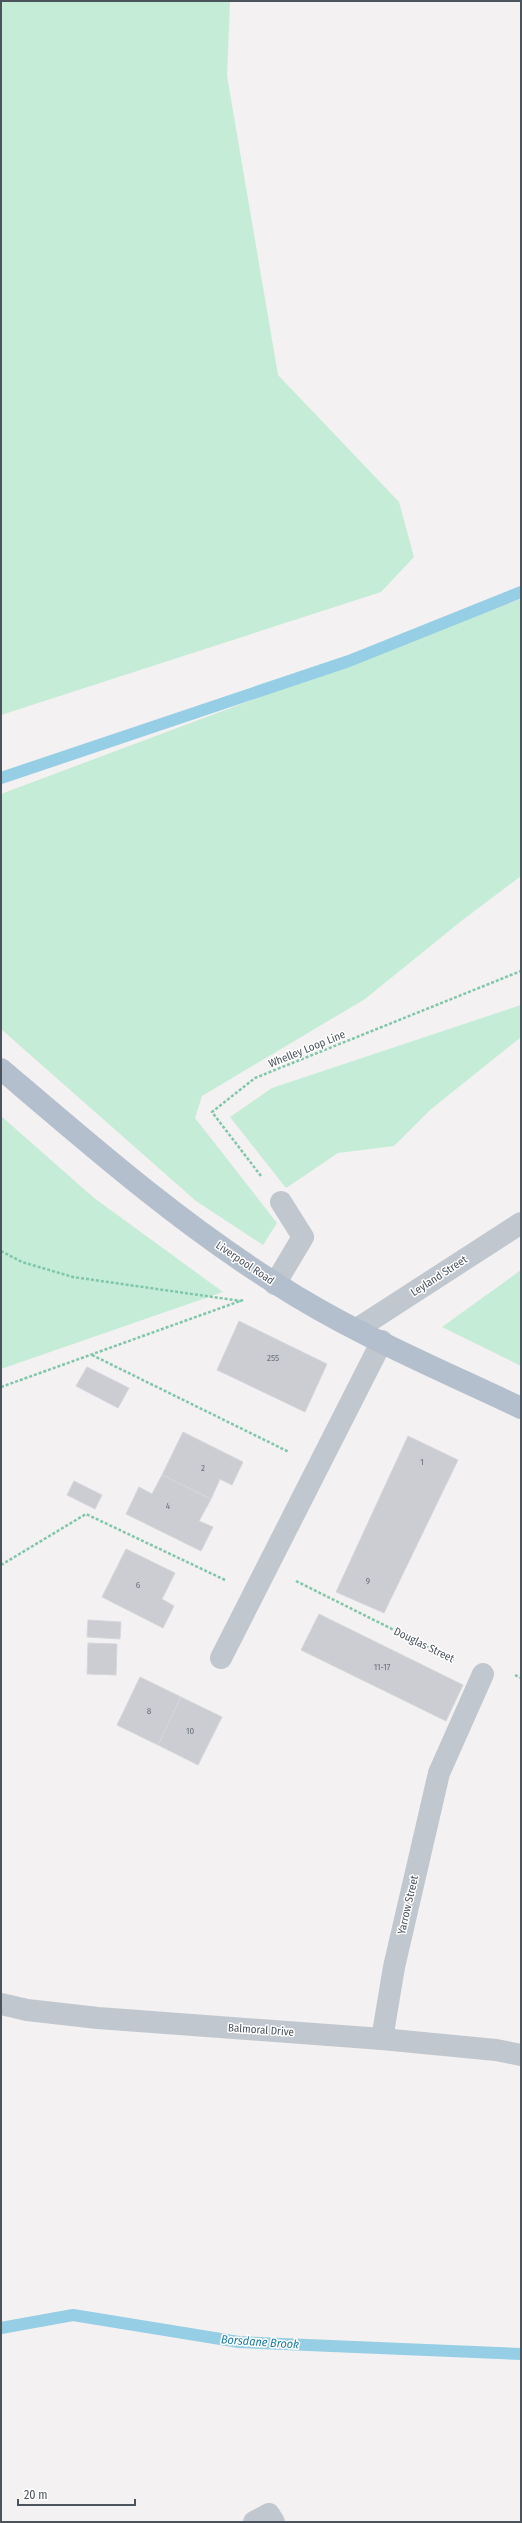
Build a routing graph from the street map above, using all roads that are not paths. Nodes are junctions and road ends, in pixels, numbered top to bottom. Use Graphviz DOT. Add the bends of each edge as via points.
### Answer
graph roads {
  1 [pos="1,1069"];
  2 [pos="281,1202"];
  3 [pos="521,1222"];
  4 [pos="275,1284"];
  5 [pos="357,1329"];
  6 [pos="382,1341"];
  7 [pos="521,1408"];
  8 [pos="221,1658"];
  9 [pos="483,1674"];
  10 [pos="1,2004"];
  11 [pos="382,2039"];
  12 [pos="521,2055"];
  1 -- 4 [label="main road, Liverpool Road" via="152,1195"];
  2 -- 4 [label="street" via="303,1237"];
  3 -- 5 [label="street, Leyland Street"];
  4 -- 5 [label="main road, Liverpool Road"];
  5 -- 6 [label="main road, Liverpool Road"];
  6 -- 7 [label="main road, Liverpool Road"];
  6 -- 8 [label="street" via="320,1468"];
  9 -- 11 [label="street, Yarrow Street" via="439,1773 394,1967"];
  10 -- 11 [label="street, Balmoral Drive" via="27,2010 98,2018"];
  11 -- 12 [label="street, Balmoral Drive" via="496,2050"];
}
